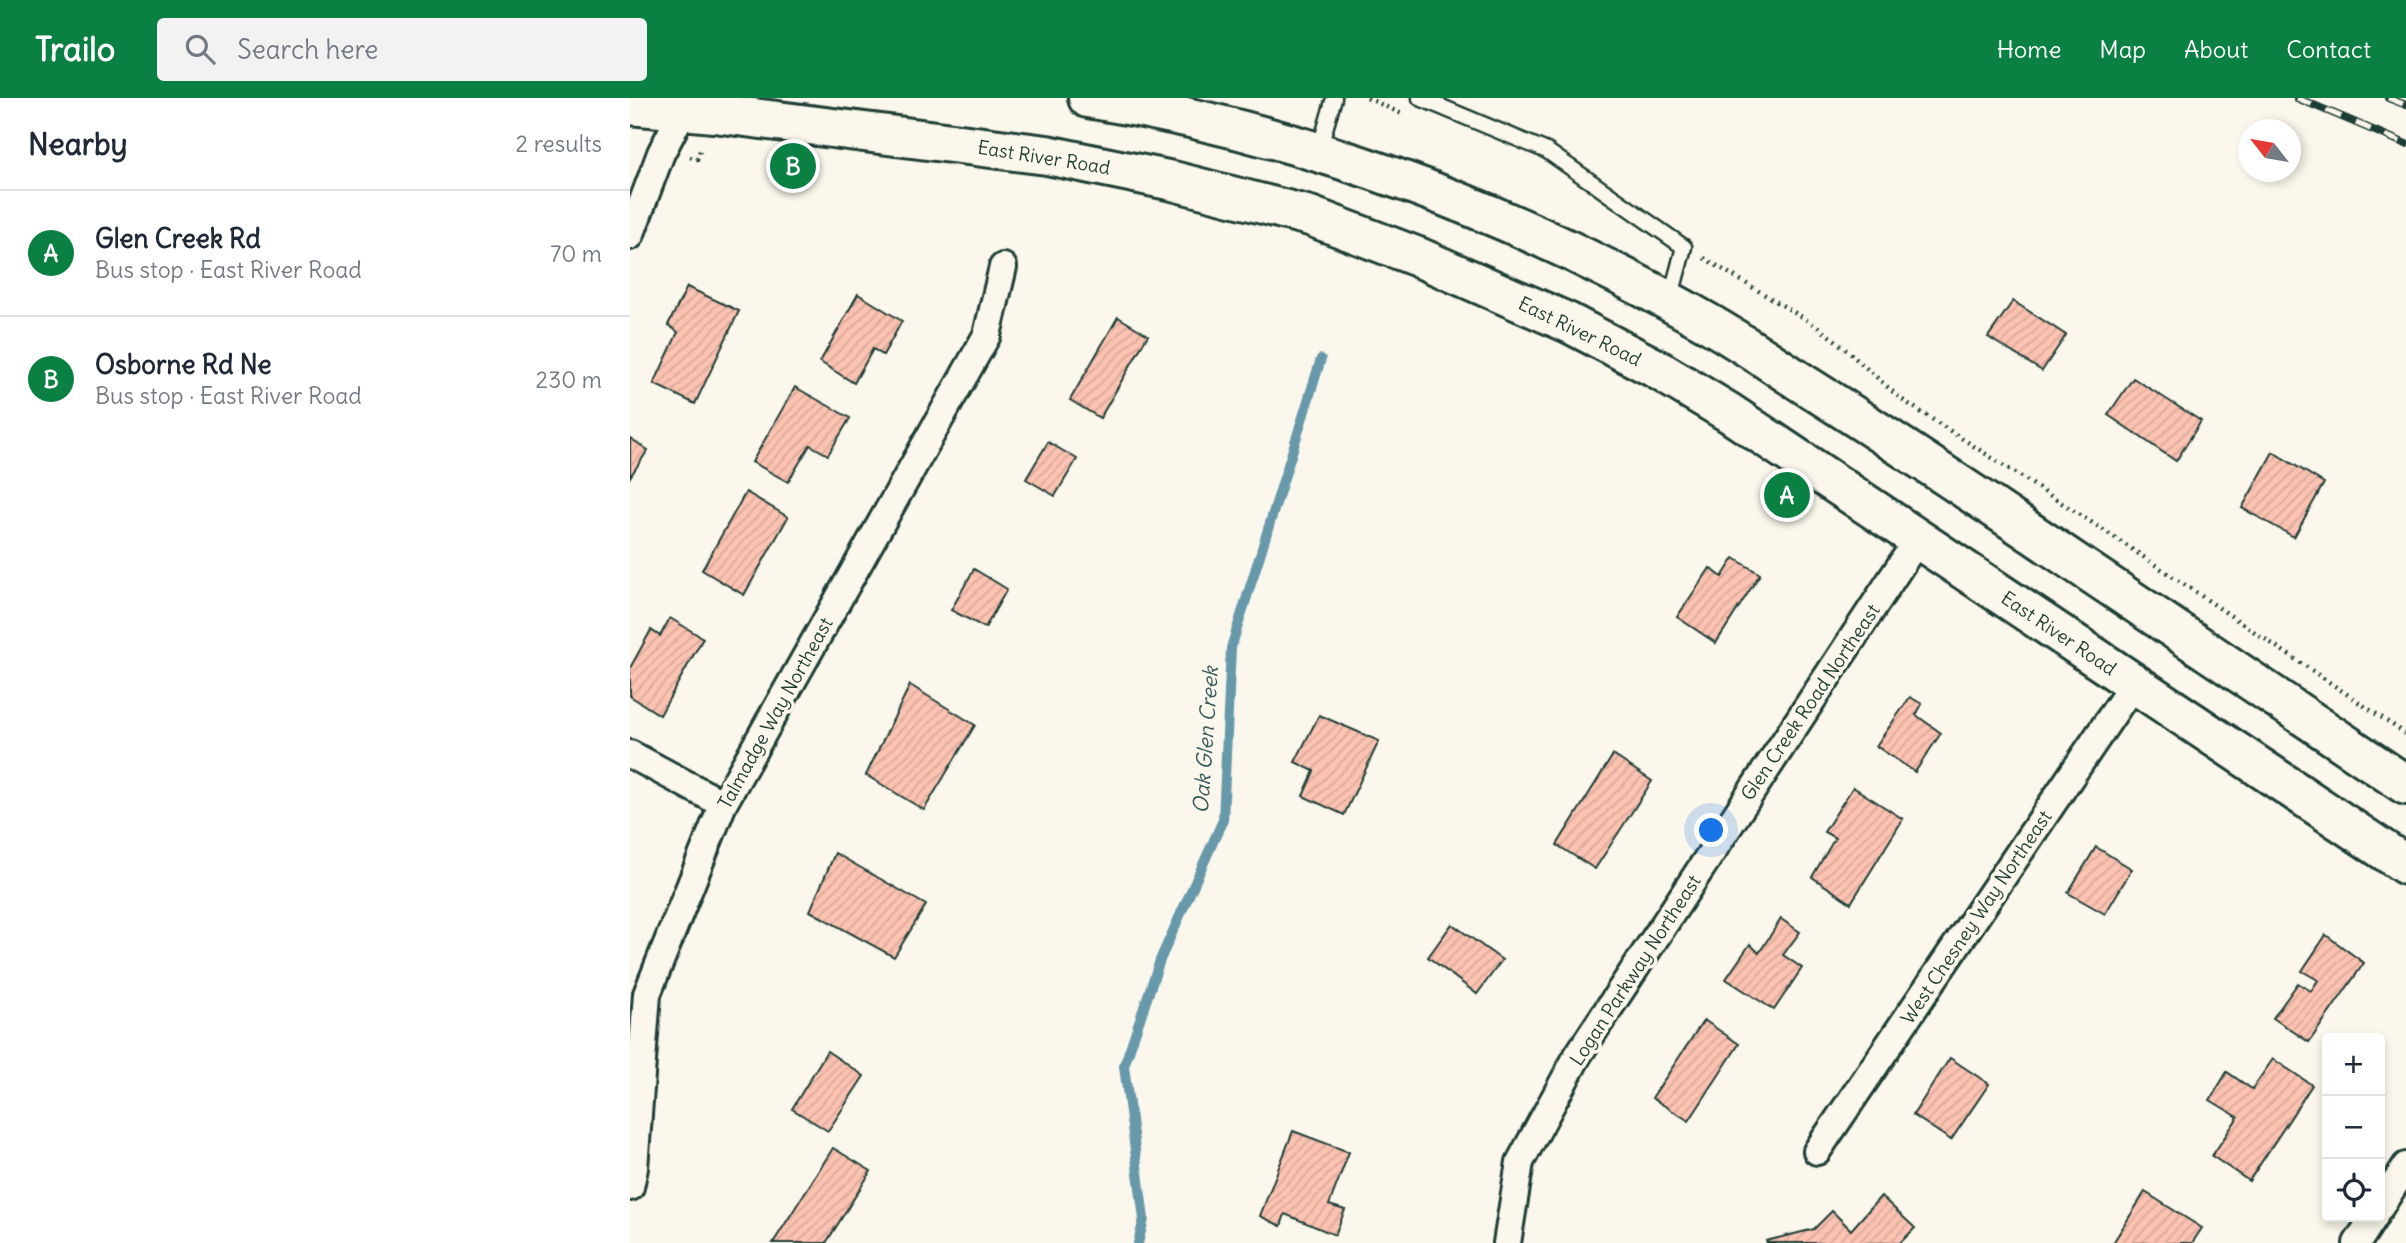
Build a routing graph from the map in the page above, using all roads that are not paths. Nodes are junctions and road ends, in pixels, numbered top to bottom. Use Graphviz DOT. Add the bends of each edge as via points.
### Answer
graph roads {
  1 [pos="1334,98"];
  2 [pos="1420,98"];
  3 [pos="1096,99"];
  4 [pos="630,105"];
  5 [pos="684,109"];
  6 [pos="1319,152"];
  7 [pos="630,236"];
  8 [pos="1003,267"];
  9 [pos="1670,301"];
  10 [pos="1919,539"];
  11 [pos="2134,683"];
  12 [pos="630,754"];
  13 [pos="2406,785"];
  14 [pos="723,804"];
  15 [pos="2406,865"];
  16 [pos="1586,1040"];
  17 [pos="1817,1151"];
  18 [pos="2406,1166"];
  19 [pos="630,1187"];
  20 [pos="2385,1200"];
  21 [pos="2371,1222"];
  22 [pos="1507,1243"];
  23 [pos="2357,1243"];
  1 -- 6 [label="lane"];
  2 -- 9 [label="lane" via="1546,151 1684,247"];
  3 -- 6 [label="main road" via="1207,115"];
  4 -- 5 [label="main road, East River Road"];
  5 -- 7 [label="street"];
  5 -- 10 [label="main road, East River Road" via="1047,155 1310,216 1493,289 1655,368 1751,426"];
  6 -- 9 [label="main road" via="1454,199 1563,246"];
  8 -- 14 [label="street, Talmadge Way Northeast" via="987,335"];
  9 -- 13 [label="main road" via="1927,463"];
  10 -- 11 [label="main road, East River Road"];
  10 -- 16 [label="street, Glen Creek Road Northeast"];
  10 -- 22 [label="street, Logan Parkway Northeast" via="1578,1055 1520,1162"];
  11 -- 15 [label="main road, East River Road"];
  11 -- 17 [label="street, West Chesney Way Northeast"];
  12 -- 14 [label="street"];
  14 -- 19 [label="street, Talmadge Way Northeast" via="647,994"];
  18 -- 20 [label="street"];
  21 -- 23 [label="street"];
}
